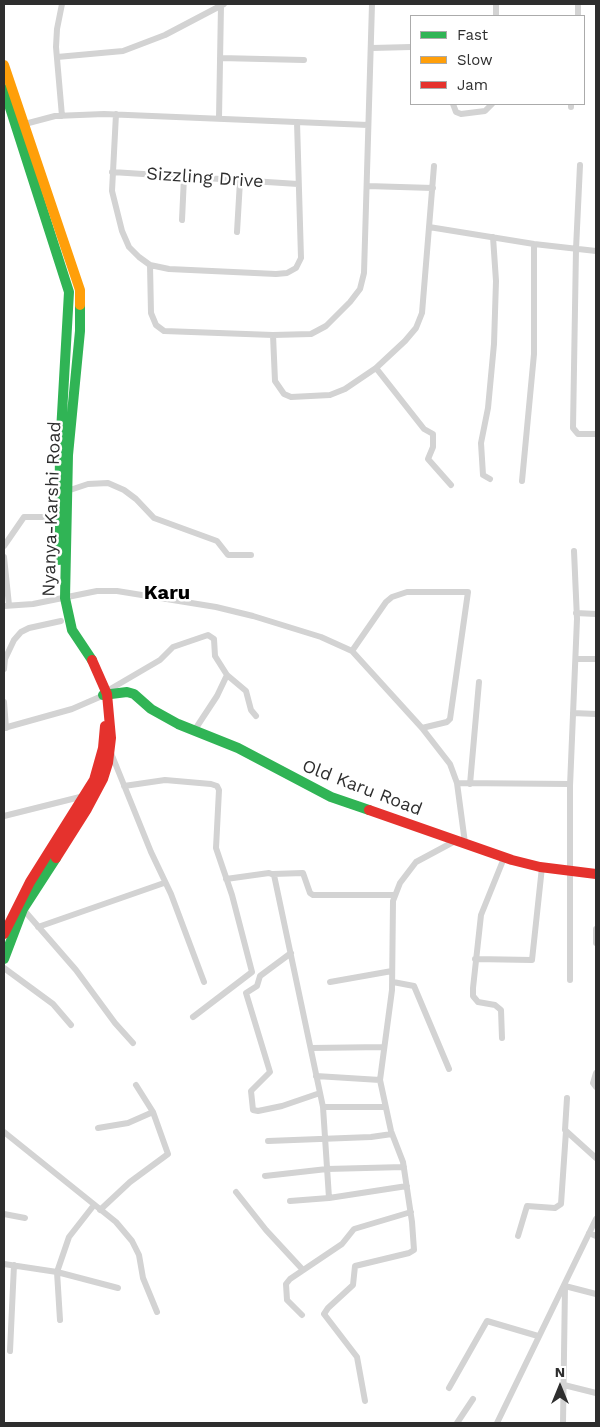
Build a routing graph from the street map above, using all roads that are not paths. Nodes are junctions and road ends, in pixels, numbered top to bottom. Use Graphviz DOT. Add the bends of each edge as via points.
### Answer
graph roads {
  1 [pos="62,4"];
  2 [pos="222,4"];
  3 [pos="372,4"];
  4 [pos="372,48"];
  5 [pos="410,48"];
  6 [pos="57,57"];
  7 [pos="220,58"];
  8 [pos="304,60"];
  9 [pos="4,65"];
  10 [pos="4,89"];
  11 [pos="453,105"];
  12 [pos="491,105"];
  13 [pos="116,114"];
  14 [pos="62,116"];
  15 [pos="219,118"];
  16 [pos="297,122"];
  17 [pos="368,125"];
  18 [pos="20,126"];
  19 [pos="580,165"];
  20 [pos="434,166"];
  21 [pos="112,172"];
  22 [pos="184,177"];
  23 [pos="240,181"];
  24 [pos="298,184"];
  25 [pos="366,186"];
  26 [pos="432,188"];
  27 [pos="182,220"];
  28 [pos="429,227"];
  29 [pos="238,232"];
  30 [pos="493,237"];
  31 [pos="534,244"];
  32 [pos="576,249"];
  33 [pos="596,251"];
  34 [pos="150,265"];
  35 [pos="273,335"];
  36 [pos="376,368"];
  37 [pos="69,389"];
  38 [pos="596,434"];
  39 [pos="490,479"];
  40 [pos="522,481"];
  41 [pos="451,485"];
  42 [pos="67,491"];
  43 [pos="59,517"];
  44 [pos="5,541"];
  45 [pos="574,551"];
  46 [pos="251,555"];
  47 [pos="4,557"];
  48 [pos="62,599"];
  49 [pos="6,606"];
  50 [pos="576,613"];
  51 [pos="596,614"];
  52 [pos="61,621"];
  53 [pos="352,651"];
  54 [pos="576,659"];
  55 [pos="596,659"];
  56 [pos="4,669"];
  57 [pos="227,675"];
  58 [pos="479,682"];
  59 [pos="105,694"];
  60 [pos="4,702"];
  61 [pos="573,713"];
  62 [pos="596,714"];
  63 [pos="256,716"];
  64 [pos="5,728"];
  65 [pos="422,728"];
  66 [pos="194,731"];
  67 [pos="110,752"];
  68 [pos="457,783"];
  69 [pos="470,784"];
  70 [pos="570,784"];
  71 [pos="124,786"];
  72 [pos="84,796"];
  73 [pos="4,816"];
  74 [pos="461,842"];
  75 [pos="504,858"];
  76 [pos="542,868"];
  77 [pos="570,871"];
  78 [pos="273,874"];
  79 [pos="596,874"];
  80 [pos="226,879"];
  81 [pos="164,883"];
  82 [pos="395,895"];
  83 [pos="23,909"];
  84 [pos="38,927"];
  85 [pos="596,929"];
  86 [pos="4,934"];
  87 [pos="596,943"];
  88 [pos="290,953"];
  89 [pos="4,959"];
  90 [pos="475,960"];
  91 [pos="4,968"];
  92 [pos="392,971"];
  93 [pos="570,980"];
  94 [pos="204,982"];
  95 [pos="330,982"];
  96 [pos="393,982"];
  97 [pos="193,1017"];
  98 [pos="71,1025"];
  99 [pos="502,1038"];
  100 [pos="133,1042"];
  101 [pos="384,1047"];
  102 [pos="311,1048"];
  103 [pos="450,1069"];
  104 [pos="596,1073"];
  105 [pos="316,1076"];
  106 [pos="380,1080"];
  107 [pos="136,1085"];
  108 [pos="596,1087"];
  109 [pos="320,1093"];
  110 [pos="567,1098"];
  111 [pos="324,1107"];
  112 [pos="385,1107"];
  113 [pos="153,1112"];
  114 [pos="98,1128"];
  115 [pos="566,1131"];
  116 [pos="4,1132"];
  117 [pos="392,1134"];
  118 [pos="324,1137"];
  119 [pos="268,1140"];
  120 [pos="596,1158"];
  121 [pos="404,1167"];
  122 [pos="327,1169"];
  123 [pos="265,1176"];
  124 [pos="407,1186"];
  125 [pos="236,1192"];
  126 [pos="329,1198"];
  127 [pos="290,1201"];
  128 [pos="94,1205"];
  129 [pos="100,1210"];
  130 [pos="410,1212"];
  131 [pos="4,1214"];
  132 [pos="25,1218"];
  133 [pos="596,1219"];
  134 [pos="589,1232"];
  135 [pos="518,1236"];
  136 [pos="596,1236"];
  137 [pos="4,1264"];
  138 [pos="14,1265"];
  139 [pos="303,1270"];
  140 [pos="57,1272"];
  141 [pos="565,1286"];
  142 [pos="118,1288"];
  143 [pos="596,1294"];
  144 [pos="157,1312"];
  145 [pos="302,1315"];
  146 [pos="60,1320"];
  147 [pos="538,1336"];
  148 [pos="10,1351"];
  149 [pos="564,1385"];
  150 [pos="449,1388"];
  151 [pos="596,1393"];
  152 [pos="473,1399"];
  153 [pos="364,1401"];
  154 [pos="457,1423"];
  155 [pos="497,1423"];
  156 [pos="563,1423"];
  1 -- 6 [label="street" via="57,28"];
  2 -- 6 [label="street" via="166,35 123,52"];
  2 -- 7 [label="street"];
  3 -- 4 [label="street"];
  4 -- 5 [label="street"];
  4 -- 17 [label="street"];
  6 -- 14 [label="street"];
  7 -- 8 [label="street"];
  7 -- 15 [label="street"];
  9 -- 18 [label="main road, Nyanya-Karshi Road"];
  10 -- 18 [label="main road, Nyanya-Karshi Road"];
  11 -- 12 [label="street" via="456,112 461,114 485,111"];
  13 -- 14 [label="street"];
  13 -- 15 [label="street"];
  13 -- 21 [label="street"];
  14 -- 18 [label="street"];
  15 -- 16 [label="street"];
  16 -- 17 [label="street"];
  16 -- 24 [label="street"];
  17 -- 25 [label="street"];
  18 -- 37 [label="main road, Nyanya-Karshi Road" via="68,284"];
  19 -- 32 [label="street"];
  20 -- 26 [label="street"];
  21 -- 22 [label="street, Sizzling Drive"];
  21 -- 34 [label="street" via="112,191 122,231 129,247"];
  22 -- 23 [label="street, Sizzling Drive"];
  22 -- 27 [label="street"];
  23 -- 24 [label="street, Sizzling Drive"];
  23 -- 29 [label="street"];
  24 -- 34 [label="street" via="302,258 296,268 287,273 169,269"];
  25 -- 26 [label="street"];
  25 -- 35 [label="street" via="364,273 360,289 326,326 311,334"];
  26 -- 28 [label="street"];
  28 -- 30 [label="street"];
  28 -- 36 [label="street" via="420,320 405,341"];
  30 -- 31 [label="street"];
  30 -- 39 [label="street" via="496,281 494,344 481,443 483,475"];
  31 -- 32 [label="street"];
  31 -- 40 [label="street" via="534,354"];
  32 -- 33 [label="street"];
  32 -- 38 [label="street" via="573,428 578,434"];
  34 -- 35 [label="street" via="151,313 156,325 164,331"];
  35 -- 36 [label="street" via="275,381 284,394 291,397 330,395"];
  36 -- 41 [label="street" via="424,429 433,434 433,447 428,459"];
  37 -- 42 [label="main road, Nyanya-Karshi Road"];
  37 -- 43 [label="main road, Nyanya-Karshi Road"];
  42 -- 46 [label="street" via="88,484 108,483 136,499 154,518 217,541 228,555"];
  42 -- 48 [label="main road, Nyanya-Karshi Road"];
  43 -- 44 [label="street" via="24,517"];
  43 -- 48 [label="main road, Nyanya-Karshi Road"];
  45 -- 50 [label="street"];
  47 -- 49 [label="street"];
  48 -- 49 [label="street"];
  48 -- 52 [label="main road, Nyanya-Karshi Road"];
  48 -- 53 [label="street" via="96,591 117,591 216,607 321,637"];
  48 -- 59 [label="main road, Nyanya-Karshi Road" via="72,630 95,665"];
  50 -- 51 [label="street"];
  50 -- 54 [label="street"];
  52 -- 56 [label="street" via="21,632 8,653"];
  52 -- 59 [label="main road, Nyanya-Karshi Road"];
  53 -- 65 [label="street"];
  53 -- 65 [label="street" via="392,597 407,592 468,592 450,719"];
  54 -- 55 [label="street"];
  54 -- 61 [label="street"];
  57 -- 59 [label="street" via="215,656 214,639 205,635 173,647 160,660"];
  57 -- 63 [label="street" via="246,691"];
  57 -- 66 [label="street"];
  58 -- 69 [label="street"];
  59 -- 64 [label="street" via="72,709"];
  59 -- 66 [label="main road, Old Karu Road" via="131,693 151,709"];
  59 -- 67 [label="main road, Nyanya-Karshi Road" via="111,724"];
  59 -- 72 [label="main road, Nyanya-Karshi Road" via="103,748 94,780"];
  60 -- 64 [label="street"];
  61 -- 62 [label="street"];
  61 -- 70 [label="street"];
  65 -- 68 [label="street" via="450,764"];
  66 -- 74 [label="main road, Old Karu Road" via="238,748 331,797"];
  67 -- 71 [label="street"];
  67 -- 83 [label="main road, Nyanya-Karshi Road" via="96,792"];
  68 -- 69 [label="street"];
  68 -- 74 [label="street" via="462,811"];
  69 -- 70 [label="street"];
  70 -- 77 [label="street"];
  71 -- 80 [label="street" via="165,780 217,786 216,848"];
  71 -- 81 [label="street"];
  72 -- 73 [label="street"];
  72 -- 86 [label="main road, Nyanya-Karshi Road" via="30,882"];
  74 -- 75 [label="main road, Old Karu Road"];
  74 -- 82 [label="street" via="416,862"];
  75 -- 76 [label="main road, Old Karu Road"];
  75 -- 90 [label="street" via="481,915"];
  76 -- 77 [label="main road, Old Karu Road"];
  76 -- 90 [label="street" via="532,960"];
  77 -- 79 [label="main road, Old Karu Road"];
  77 -- 93 [label="street"];
  78 -- 80 [label="street"];
  78 -- 82 [label="street" via="303,873 312,895"];
  78 -- 88 [label="street"];
  80 -- 97 [label="street" via="252,972"];
  81 -- 84 [label="street"];
  81 -- 94 [label="street"];
  82 -- 92 [label="street"];
  83 -- 84 [label="street"];
  83 -- 89 [label="main road, Nyanya-Karshi Road"];
  84 -- 100 [label="street"];
  85 -- 87 [label="street"];
  88 -- 102 [label="street"];
  88 -- 109 [label="street" via="260,976 257,986 246,993 270,1072 251,1092 253,1110 282,1106"];
  90 -- 99 [label="street" via="473,996 478,1002 495,1005 501,1010"];
  91 -- 98 [label="street" via="53,1004"];
  92 -- 95 [label="street"];
  92 -- 96 [label="street"];
  96 -- 101 [label="street"];
  96 -- 103 [label="street" via="414,986"];
  101 -- 102 [label="street"];
  101 -- 106 [label="street"];
  102 -- 105 [label="street"];
  104 -- 108 [label="street" via="593,1084"];
  105 -- 106 [label="street"];
  105 -- 109 [label="street"];
  106 -- 112 [label="street"];
  107 -- 113 [label="street"];
  109 -- 111 [label="street"];
  110 -- 115 [label="street"];
  111 -- 112 [label="street"];
  111 -- 118 [label="street"];
  112 -- 117 [label="street"];
  113 -- 114 [label="street" via="128,1123"];
  113 -- 129 [label="street" via="168,1154 136,1177"];
  115 -- 120 [label="street"];
  115 -- 135 [label="street" via="561,1204 555,1208 527,1206"];
  116 -- 128 [label="street"];
  117 -- 118 [label="street"];
  117 -- 121 [label="street"];
  118 -- 119 [label="street"];
  118 -- 122 [label="street"];
  121 -- 122 [label="street"];
  121 -- 124 [label="street"];
  122 -- 123 [label="street"];
  122 -- 126 [label="street"];
  124 -- 126 [label="street"];
  124 -- 130 [label="street"];
  125 -- 139 [label="street"];
  126 -- 127 [label="street"];
  128 -- 129 [label="street"];
  128 -- 140 [label="street" via="68,1237"];
  129 -- 144 [label="street" via="116,1222 132,1241"];
  130 -- 139 [label="street" via="354,1229 342,1244"];
  130 -- 153 [label="street" via="414,1250 356,1266 353,1285 324,1311 357,1357"];
  131 -- 132 [label="street"];
  133 -- 134 [label="street"];
  134 -- 136 [label="street"];
  134 -- 141 [label="street"];
  137 -- 138 [label="street"];
  138 -- 140 [label="street"];
  138 -- 148 [label="street"];
  139 -- 145 [label="street" via="286,1284 285,1294 291,1307"];
  140 -- 142 [label="street"];
  140 -- 146 [label="street"];
  141 -- 143 [label="street"];
  141 -- 147 [label="street"];
  141 -- 149 [label="street"];
  147 -- 150 [label="street" via="487,1321"];
  147 -- 155 [label="street"];
  149 -- 151 [label="street"];
  149 -- 156 [label="street"];
  152 -- 154 [label="street"];
}
